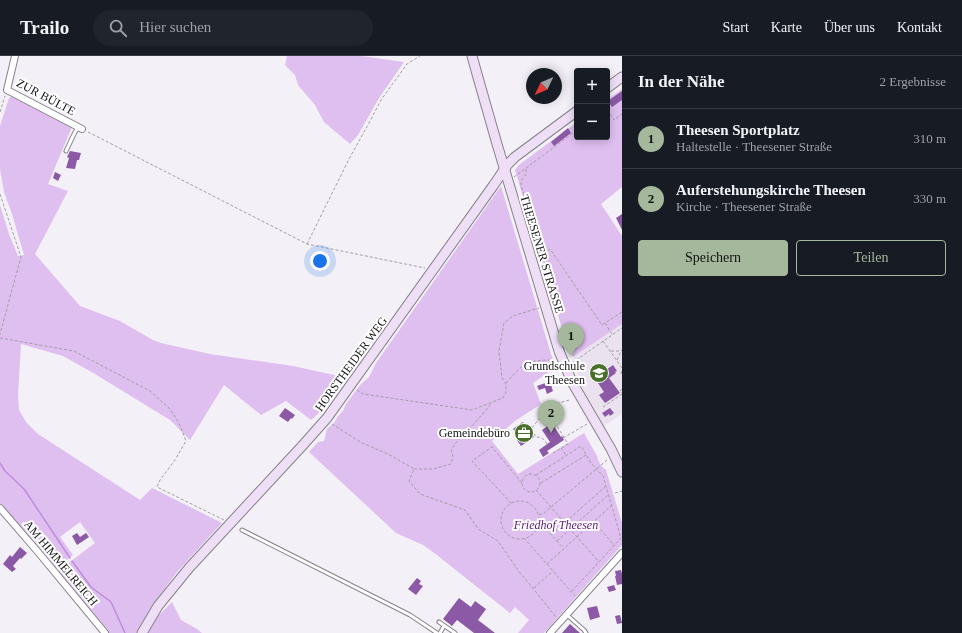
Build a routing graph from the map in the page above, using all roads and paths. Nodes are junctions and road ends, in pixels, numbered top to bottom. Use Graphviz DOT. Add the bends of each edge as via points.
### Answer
graph roads {
  1 [pos="15,56"];
  2 [pos="420,56"];
  3 [pos="472,56"];
  4 [pos="622,77"];
  5 [pos="610,86"];
  6 [pos="7,90"];
  7 [pos="0,112"];
  8 [pos="574,113"];
  9 [pos="610,114"];
  10 [pos="622,114"];
  11 [pos="80,128"];
  12 [pos="574,132"];
  13 [pos="66,151"];
  14 [pos="504,169"];
  15 [pos="526,169"];
  16 [pos="512,179"];
  17 [pos="0,194"];
  18 [pos="307,244"];
  19 [pos="433,270"];
  20 [pos="545,306"];
  21 [pos="622,312"];
  22 [pos="605,323"];
  23 [pos="622,328"];
  24 [pos="0,334"];
  25 [pos="613,334"];
  26 [pos="0,338"];
  27 [pos="603,341"];
  28 [pos="621,350"];
  29 [pos="610,351"];
  30 [pos="617,361"];
  31 [pos="564,363"];
  32 [pos="622,369"];
  33 [pos="621,374"];
  34 [pos="506,384"];
  35 [pos="350,386"];
  36 [pos="622,389"];
  37 [pos="622,394"];
  38 [pos="492,402"];
  39 [pos="570,402"];
  40 [pos="603,407"];
  41 [pos="543,413"];
  42 [pos="325,420"];
  43 [pos="594,420"];
  44 [pos="564,438"];
  45 [pos="547,444"];
  46 [pos="561,448"];
  47 [pos="553,453"];
  48 [pos="586,455"];
  49 [pos="566,456"];
  50 [pos="614,456"];
  51 [pos="596,468"];
  52 [pos="414,469"];
  53 [pos="622,472"];
  54 [pos="536,475"];
  55 [pos="522,483"];
  56 [pos="540,483"];
  57 [pos="606,486"];
  58 [pos="536,490"];
  59 [pos="622,492"];
  60 [pos="609,494"];
  61 [pos="615,494"];
  62 [pos="511,503"];
  63 [pos="612,505"];
  64 [pos="551,507"];
  65 [pos="0,508"];
  66 [pos="539,515"];
  67 [pos="593,521"];
  68 [pos="231,523"];
  69 [pos="564,523"];
  70 [pos="538,525"];
  71 [pos="570,529"];
  72 [pos="242,530"];
  73 [pos="551,534"];
  74 [pos="577,537"];
  75 [pos="524,538"];
  76 [pos="557,541"];
  77 [pos="614,545"];
  78 [pos="563,549"];
  79 [pos="622,553"];
  80 [pos="599,562"];
  81 [pos="547,564"];
  82 [pos="553,571"];
  83 [pos="533,588"];
  84 [pos="572,592"];
  85 [pos="579,601"];
  86 [pos="567,615"];
  87 [pos="439,622"];
  88 [pos="560,622"];
  89 [pos="444,626"];
  90 [pos="105,633"];
  91 [pos="142,633"];
  92 [pos="439,633"];
  93 [pos="454,633"];
  94 [pos="550,633"];
  95 [pos="586,633"];
  1 -- 6 [label="street, ZUR BÜLTE"];
  2 -- 18 [label="path" via="407,64 381,100"];
  3 -- 14 [label="street, THEESENER STRASSE"];
  4 -- 5 [label="street"];
  6 -- 7 [label="path"];
  6 -- 11 [label="street, ZUR BÜLTE"];
  8 -- 14 [label="street, HORSTHEIDER WEG" via="515,157"];
  9 -- 10 [label="path" via="614,120"];
  11 -- 13 [label="lane"];
  11 -- 18 [label="path"];
  12 -- 15 [label="path"];
  14 -- 19 [label="street, HORSTHEIDER WEG"];
  14 -- 20 [label="street, THEESENER STRASSE"];
  15 -- 16 [label="path"];
  15 -- 22 [label="path" via="521,185 536,233 547,251 550,249 602,325"];
  17 -- 24 [label="path" via="21,257"];
  18 -- 19 [label="path"];
  19 -- 35 [label="street, HORSTHEIDER WEG"];
  20 -- 31 [label="street, THEESENER STRASSE"];
  20 -- 34 [label="path" via="513,316 504,322 499,351 502,378"];
  21 -- 22 [label="path"];
  22 -- 25 [label="path"];
  23 -- 25 [label="path"];
  25 -- 27 [label="path"];
  26 -- 68 [label="path" via="74,351 150,391 170,409 186,441 157,487"];
  27 -- 29 [label="path"];
  27 -- 31 [label="path"];
  28 -- 29 [label="path"];
  28 -- 30 [label="path"];
  29 -- 30 [label="path"];
  30 -- 32 [label="path"];
  31 -- 34 [label="path" via="527,363"];
  31 -- 43 [label="street, THEESENER STRASSE"];
  32 -- 33 [label="path"];
  34 -- 38 [label="path" via="503,398"];
  35 -- 38 [label="path" via="363,394 472,410"];
  35 -- 42 [label="street, HORSTHEIDER WEG"];
  36 -- 37 [label="path"];
  37 -- 40 [label="path"];
  38 -- 52 [label="path" via="462,434 451,450 451,464 433,469"];
  39 -- 41 [label="path" via="569,400 546,408"];
  41 -- 44 [label="path" via="555,423"];
  41 -- 45 [label="path" via="531,429 534,435 543,438"];
  42 -- 52 [label="path" via="362,443"];
  42 -- 68 [label="street, HORSTHEIDER WEG"];
  43 -- 44 [label="path"];
  43 -- 50 [label="street, THEESENER STRASSE"];
  44 -- 46 [label="path" via="568,444"];
  46 -- 47 [label="path"];
  46 -- 49 [label="path"];
  48 -- 49 [label="path" via="581,446"];
  48 -- 51 [label="path"];
  48 -- 56 [label="path"];
  49 -- 54 [label="path"];
  50 -- 51 [label="path"];
  50 -- 53 [label="street, THEESENER STRASSE"];
  51 -- 57 [label="path" via="603,476"];
  51 -- 64 [label="path"];
  52 -- 83 [label="path" via="409,481 420,494 465,510 478,529 498,541"];
  54 -- 55 [label="path" via="527,474"];
  54 -- 56 [label="path"];
  55 -- 58 [label="path" via="528,491"];
  55 -- 62 [label="path" via="492,448 472,461"];
  56 -- 58 [label="path"];
  57 -- 60 [label="path"];
  57 -- 69 [label="path"];
  58 -- 64 [label="path"];
  59 -- 61 [label="path"];
  60 -- 63 [label="path"];
  60 -- 71 [label="path"];
  62 -- 66 [label="path" via="526,501 534,506"];
  62 -- 75 [label="path" via="503,513 502,525 510,535"];
  63 -- 67 [label="path"];
  63 -- 77 [label="path" via="621,538"];
  64 -- 66 [label="path"];
  64 -- 69 [label="path"];
  65 -- 90 [label="street, AM HIMMELREICH"];
  66 -- 70 [label="path"];
  67 -- 74 [label="path"];
  67 -- 77 [label="path"];
  68 -- 91 [label="street, HORSTHEIDER WEG" via="165,596"];
  69 -- 71 [label="path"];
  69 -- 73 [label="path"];
  70 -- 73 [label="path" via="545,527"];
  70 -- 75 [label="path" via="534,533"];
  71 -- 74 [label="path"];
  71 -- 76 [label="path"];
  72 -- 92 [label="lane" via="410,615"];
  73 -- 76 [label="path"];
  74 -- 78 [label="path"];
  74 -- 80 [label="path"];
  75 -- 81 [label="path"];
  76 -- 78 [label="path"];
  77 -- 80 [label="path"];
  78 -- 81 [label="path"];
  79 -- 85 [label="street"];
  80 -- 84 [label="path"];
  81 -- 82 [label="path"];
  82 -- 83 [label="path"];
  82 -- 84 [label="path"];
  83 -- 88 [label="path"];
  84 -- 85 [label="path"];
  85 -- 86 [label="street"];
  86 -- 88 [label="street"];
  86 -- 95 [label="lane"];
  87 -- 89 [label="lane"];
  88 -- 94 [label="street"];
  89 -- 92 [label="lane"];
  89 -- 93 [label="lane"];
}
